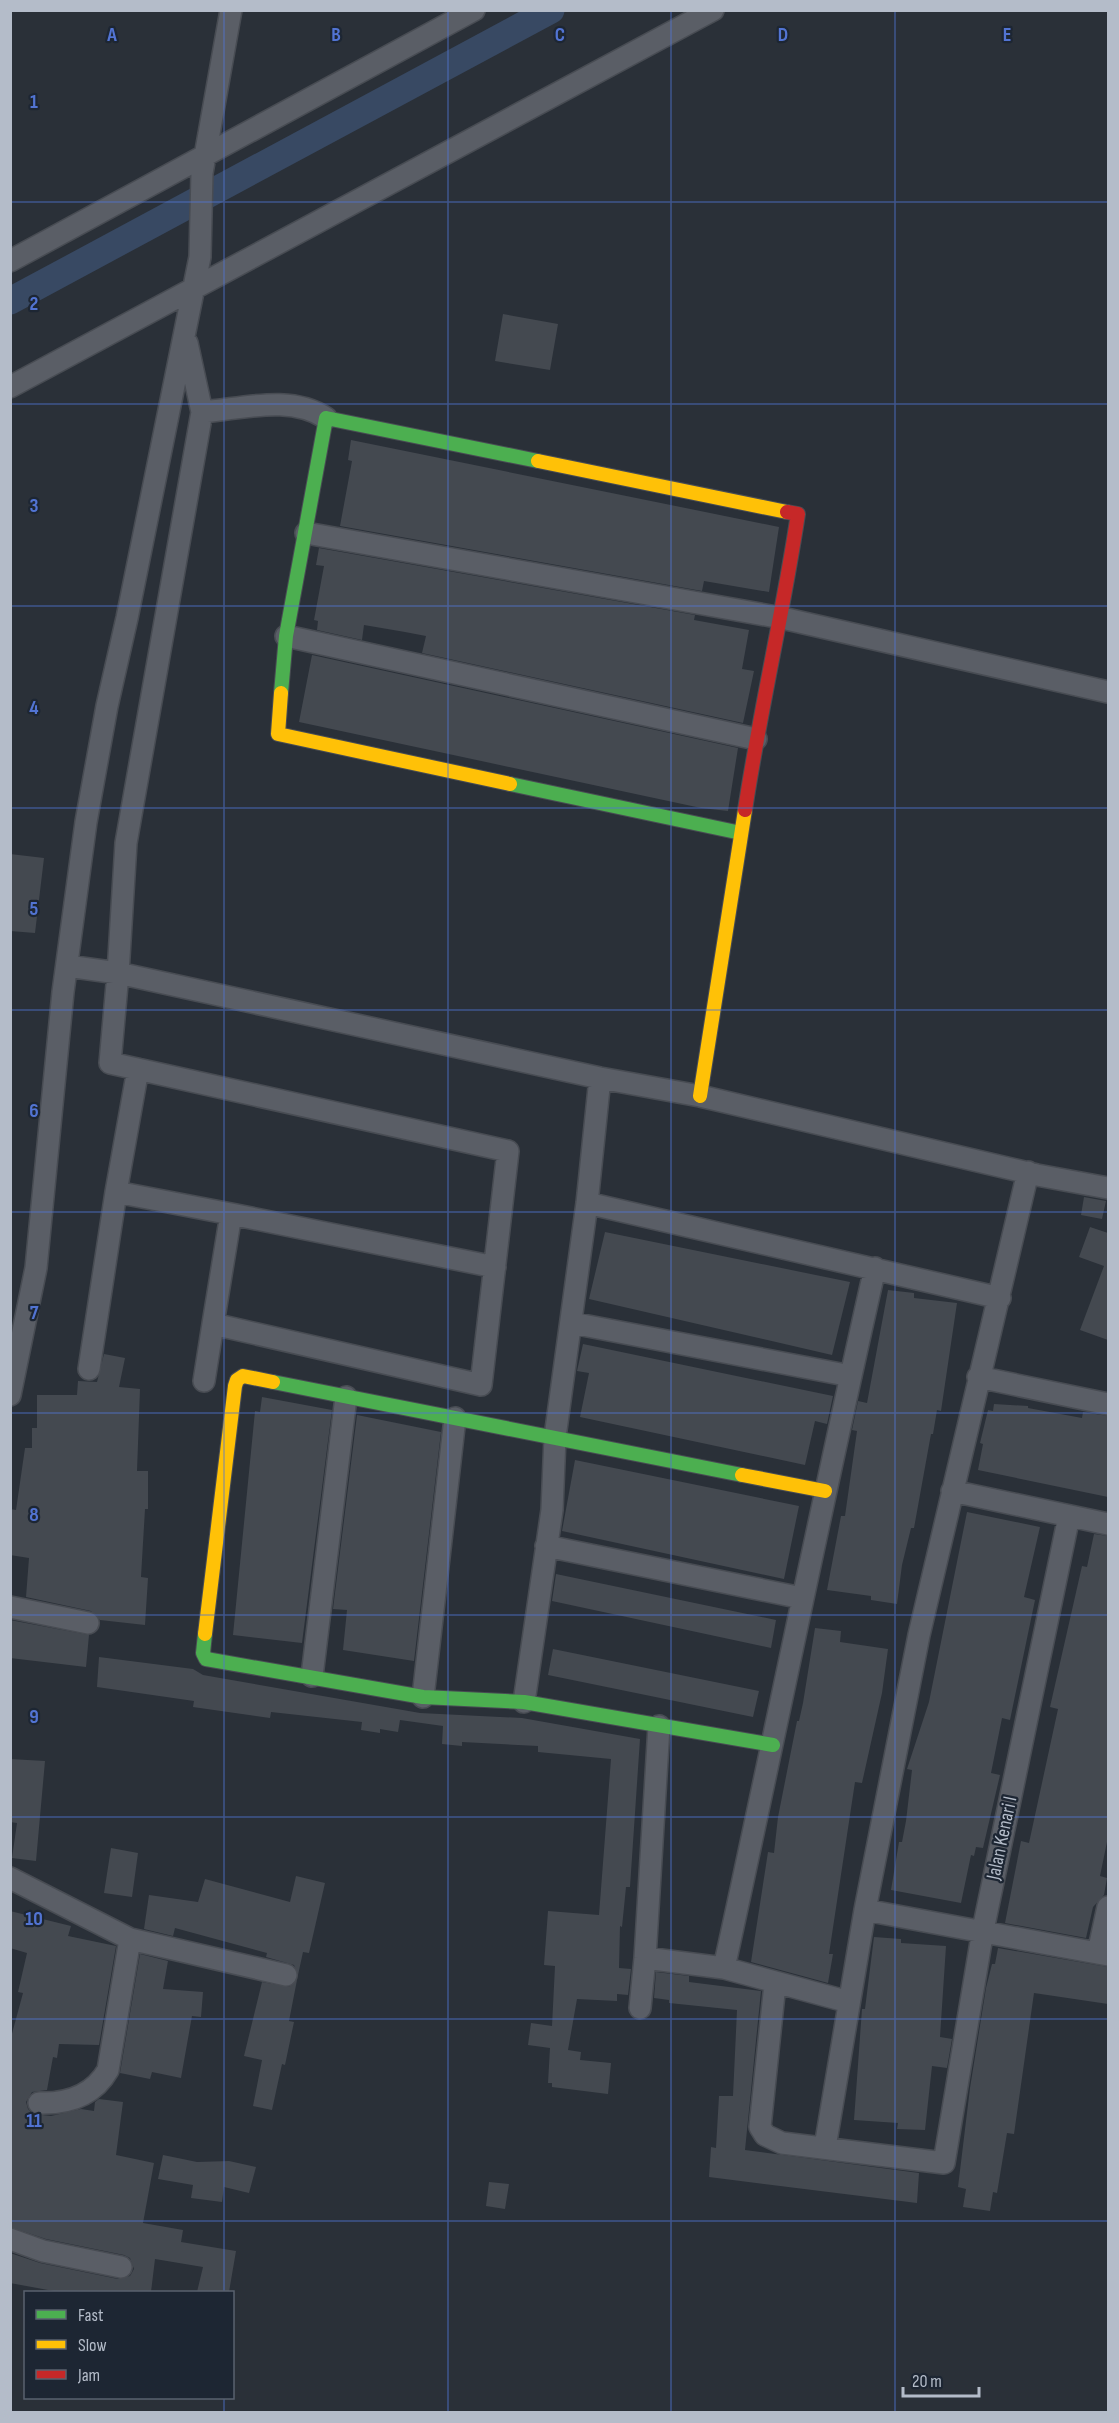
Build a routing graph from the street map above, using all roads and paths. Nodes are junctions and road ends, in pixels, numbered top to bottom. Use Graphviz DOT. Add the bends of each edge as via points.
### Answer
graph roads {
  1 [pos="231,10"];
  2 [pos="474,10"];
  3 [pos="713,10"];
  4 [pos="204,163"];
  5 [pos="10,261"];
  6 [pos="194,289"];
  7 [pos="185,332"];
  8 [pos="10,387"];
  9 [pos="202,412"];
  10 [pos="326,418"];
  11 [pos="306,533"];
  12 [pos="782,618"];
  13 [pos="286,636"];
  14 [pos="1108,692"];
  15 [pos="756,739"];
  16 [pos="741,833"];
  17 [pos="67,966"];
  18 [pos="118,973"];
  19 [pos="138,1069"];
  20 [pos="600,1078"];
  21 [pos="700,1096"];
  22 [pos="1028,1173"];
  23 [pos="1108,1188"];
  24 [pos="116,1192"];
  25 [pos="587,1203"];
  26 [pos="231,1214"];
  27 [pos="495,1267"];
  28 [pos="875,1268"];
  29 [pos="1000,1298"];
  30 [pos="572,1323"];
  31 [pos="213,1324"];
  32 [pos="89,1369"];
  33 [pos="851,1376"];
  34 [pos="978,1377"];
  35 [pos="204,1381"];
  36 [pos="11,1392"];
  37 [pos="346,1397"];
  38 [pos="1108,1404"];
  39 [pos="455,1418"];
  40 [pos="555,1437"];
  41 [pos="825,1491"];
  42 [pos="952,1491"];
  43 [pos="1069,1516"];
  44 [pos="1108,1524"];
  45 [pos="546,1546"];
  46 [pos="801,1598"];
  47 [pos="10,1607"];
  48 [pos="87,1623"];
  49 [pos="312,1676"];
  50 [pos="423,1697"];
  51 [pos="524,1701"];
  52 [pos="658,1726"];
  53 [pos="773,1745"];
  54 [pos="10,1878"];
  55 [pos="1108,1907"];
  56 [pos="865,1910"];
  57 [pos="983,1930"];
  58 [pos="130,1939"];
  59 [pos="1103,1954"];
  60 [pos="645,1958"];
  61 [pos="724,1968"];
  62 [pos="286,1975"];
  63 [pos="775,1984"];
  64 [pos="849,2002"];
  65 [pos="640,2008"];
  66 [pos="39,2103"];
  67 [pos="825,2147"];
  68 [pos="10,2239"];
  69 [pos="121,2267"];
  1 -- 4 [label="street"];
  2 -- 4 [label="street"];
  3 -- 6 [label="street"];
  4 -- 5 [label="street"];
  4 -- 6 [label="street" via="200,257"];
  6 -- 7 [label="street"];
  6 -- 8 [label="street"];
  7 -- 9 [label="street"];
  7 -- 17 [label="street" via="105,717"];
  9 -- 10 [label="street" via="296,405"];
  9 -- 18 [label="street" via="126,843"];
  10 -- 11 [label="street"];
  10 -- 12 [label="street" via="798,514"];
  11 -- 12 [label="street"];
  11 -- 13 [label="street"];
  12 -- 14 [label="street"];
  12 -- 15 [label="street"];
  13 -- 15 [label="street"];
  13 -- 16 [label="street" via="278,734"];
  15 -- 16 [label="street"];
  16 -- 21 [label="street"];
  17 -- 18 [label="street"];
  17 -- 36 [label="street" via="36,1268"];
  18 -- 19 [label="street" via="110,1063"];
  18 -- 20 [label="street"];
  19 -- 24 [label="street"];
  19 -- 27 [label="street" via="508,1151"];
  20 -- 21 [label="street"];
  20 -- 25 [label="street"];
  21 -- 22 [label="street"];
  22 -- 23 [label="street"];
  22 -- 29 [label="street"];
  24 -- 26 [label="street"];
  24 -- 32 [label="street"];
  25 -- 28 [label="street"];
  25 -- 30 [label="street"];
  26 -- 27 [label="street"];
  26 -- 31 [label="street"];
  27 -- 31 [label="street" via="481,1385"];
  28 -- 29 [label="street"];
  28 -- 33 [label="street"];
  29 -- 34 [label="street"];
  30 -- 33 [label="street"];
  30 -- 40 [label="street"];
  31 -- 35 [label="street"];
  33 -- 41 [label="street"];
  34 -- 38 [label="street"];
  34 -- 42 [label="street"];
  37 -- 39 [label="street"];
  37 -- 49 [label="street"];
  37 -- 49 [label="street" via="243,1376 235,1386 203,1657"];
  39 -- 40 [label="street"];
  39 -- 50 [label="street"];
  40 -- 41 [label="street"];
  40 -- 45 [label="street" via="552,1510"];
  41 -- 46 [label="street"];
  42 -- 43 [label="street"];
  42 -- 56 [label="street" via="919,1635"];
  43 -- 44 [label="street"];
  43 -- 57 [label="street, Jalan Kenari I"];
  45 -- 46 [label="street"];
  45 -- 51 [label="street"];
  46 -- 53 [label="street"];
  47 -- 48 [label="street"];
  49 -- 50 [label="street"];
  50 -- 51 [label="street"];
  51 -- 52 [label="street"];
  52 -- 53 [label="street"];
  52 -- 60 [label="street"];
  53 -- 61 [label="street"];
  54 -- 58 [label="street"];
  55 -- 59 [label="street"];
  56 -- 57 [label="street"];
  56 -- 64 [label="street"];
  57 -- 59 [label="street"];
  57 -- 67 [label="street, Jalan Kenari I" via="944,2163"];
  58 -- 62 [label="street"];
  58 -- 66 [label="street" via="108,2070 101,2083 75,2100"];
  60 -- 61 [label="street"];
  60 -- 65 [label="street"];
  61 -- 63 [label="street"];
  63 -- 64 [label="street"];
  63 -- 67 [label="street" via="760,2127 765,2135 782,2143"];
  64 -- 67 [label="street"];
  68 -- 69 [label="street"];
}
